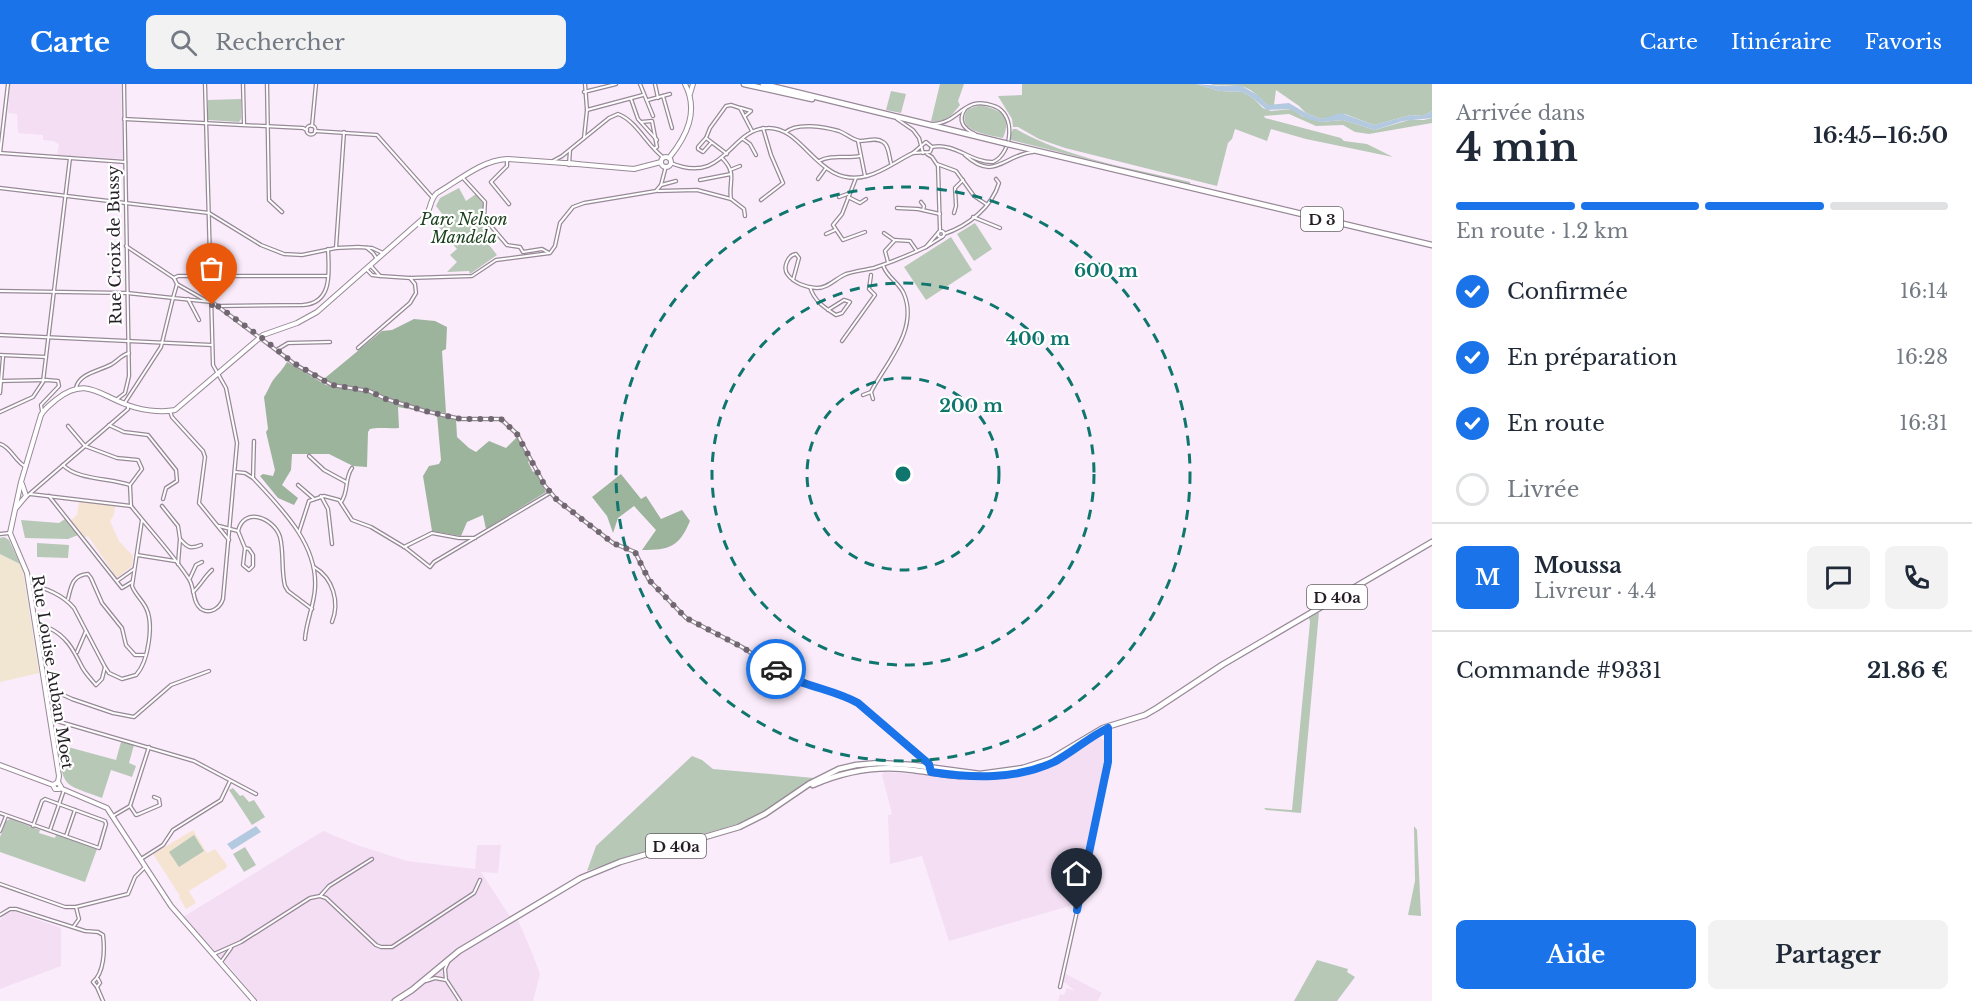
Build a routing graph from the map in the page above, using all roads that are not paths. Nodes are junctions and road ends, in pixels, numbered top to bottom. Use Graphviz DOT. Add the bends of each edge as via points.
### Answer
graph roads {
  1 [pos="8,84"];
  2 [pos="124,84"];
  3 [pos="205,84"];
  4 [pos="243,84"];
  5 [pos="267,84"];
  6 [pos="316,84"];
  7 [pos="585,84"];
  8 [pos="601,84"];
  9 [pos="616,84"];
  10 [pos="640,84"];
  11 [pos="655,84"];
  12 [pos="688,84"];
  13 [pos="744,84"];
  14 [pos="763,84"];
  15 [pos="600,88"];
  16 [pos="584,92"];
  17 [pos="670,94"];
  18 [pos="643,95"];
  19 [pos="663,96"];
  20 [pos="658,98"];
  21 [pos="631,99"];
  22 [pos="648,100"];
  23 [pos="970,104"];
  24 [pos="738,107"];
  25 [pos="861,109"];
  26 [pos="587,110"];
  27 [pos="653,116"];
  28 [pos="745,116"];
  29 [pos="891,116"];
  30 [pos="124,119"];
  31 [pos="640,122"];
  32 [pos="207,123"];
  33 [pos="923,123"];
  34 [pos="244,124"];
  35 [pos="268,125"];
  36 [pos="312,126"];
  37 [pos="672,128"];
  38 [pos="763,128"];
  39 [pos="306,130"];
  40 [pos="315,131"];
  41 [pos="344,132"];
  42 [pos="752,132"];
  43 [pos="786,132"];
  44 [pos="584,138"];
  45 [pos="706,138"];
  46 [pos="986,139"];
  47 [pos="657,140"];
  48 [pos="743,140"];
  49 [pos="858,141"];
  50 [pos="711,142"];
  51 [pos="921,147"];
  52 [pos="932,147"];
  53 [pos="570,149"];
  54 [pos="653,149"];
  55 [pos="1042,152"];
  56 [pos="0,153"];
  57 [pos="913,153"];
  58 [pos="925,153"];
  59 [pos="963,153"];
  60 [pos="727,154"];
  61 [pos="756,155"];
  62 [pos="562,156"];
  63 [pos="860,156"];
  64 [pos="70,158"];
  65 [pos="722,158"];
  66 [pos="507,159"];
  67 [pos="665,159"];
  68 [pos="124,162"];
  69 [pos="818,162"];
  70 [pos="550,163"];
  71 [pos="563,164"];
  72 [pos="570,164"];
  73 [pos="891,164"];
  74 [pos="937,164"];
  75 [pos="668,165"];
  76 [pos="740,166"];
  77 [pos="826,168"];
  78 [pos="730,172"];
  79 [pos="865,177"];
  80 [pos="463,178"];
  81 [pos="856,178"];
  82 [pos="818,179"];
  83 [pos="996,179"];
  84 [pos="700,180"];
  85 [pos="963,180"];
  86 [pos="676,181"];
  87 [pos="661,185"];
  88 [pos="0,188"];
  89 [pos="657,191"];
  90 [pos="66,195"];
  91 [pos="849,195"];
  92 [pos="432,197"];
  93 [pos="839,197"];
  94 [pos="731,199"];
  95 [pos="866,199"];
  96 [pos="761,200"];
  97 [pos="921,202"];
  98 [pos="126,203"];
  99 [pos="509,204"];
  100 [pos="987,205"];
  101 [pos="897,208"];
  102 [pos="923,210"];
  103 [pos="282,212"];
  104 [pos="209,213"];
  105 [pos="954,213"];
  106 [pos="939,214"];
  107 [pos="745,216"];
  108 [pos="973,218"];
  109 [pos="1000,228"];
  110 [pos="835,230"];
  111 [pos="865,232"];
  112 [pos="939,232"];
  113 [pos="826,234"];
  114 [pos="884,234"];
  115 [pos="943,236"];
  116 [pos="894,240"];
  117 [pos="1432,245"];
  118 [pos="126,246"];
  119 [pos="926,247"];
  120 [pos="336,248"];
  121 [pos="367,248"];
  122 [pos="328,249"];
  123 [pos="917,251"];
  124 [pos="550,253"];
  125 [pos="383,254"];
  126 [pos="376,260"];
  127 [pos="888,263"];
  128 [pos="371,265"];
  129 [pos="883,265"];
  130 [pos="366,269"];
  131 [pos="871,275"];
  132 [pos="328,276"];
  133 [pos="380,276"];
  134 [pos="211,277"];
  135 [pos="174,278"];
  136 [pos="410,278"];
  137 [pos="793,280"];
  138 [pos="177,284"];
  139 [pos="810,287"];
  140 [pos="0,291"];
  141 [pos="54,292"];
  142 [pos="127,294"];
  143 [pos="173,298"];
  144 [pos="188,299"];
  145 [pos="207,301"];
  146 [pos="212,302"];
  147 [pos="219,306"];
  148 [pos="828,309"];
  149 [pos="199,320"];
  150 [pos="0,335"];
  151 [pos="260,336"];
  152 [pos="49,337"];
  153 [pos="128,341"];
  154 [pos="842,341"];
  155 [pos="330,342"];
  156 [pos="162,343"];
  157 [pos="212,345"];
  158 [pos="358,348"];
  159 [pos="277,350"];
  160 [pos="129,353"];
  161 [pos="1,355"];
  162 [pos="46,357"];
  163 [pos="218,374"];
  164 [pos="44,380"];
  165 [pos="1,381"];
  166 [pos="76,388"];
  167 [pos="870,392"];
  168 [pos="0,393"];
  169 [pos="863,395"];
  170 [pos="873,399"];
  171 [pos="116,400"];
  172 [pos="126,405"];
  173 [pos="170,411"];
  174 [pos="0,412"];
  175 [pos="42,412"];
  176 [pos="109,425"];
  177 [pos="68,426"];
  178 [pos="254,441"];
  179 [pos="0,444"];
  180 [pos="85,446"];
  181 [pos="309,456"];
  182 [pos="63,465"];
  183 [pos="26,467"];
  184 [pos="352,468"];
  185 [pos="234,472"];
  186 [pos="253,478"];
  187 [pos="22,479"];
  188 [pos="346,482"];
  189 [pos="130,485"];
  190 [pos="298,485"];
  191 [pos="550,493"];
  192 [pos="19,494"];
  193 [pos="26,495"];
  194 [pos="49,496"];
  195 [pos="321,496"];
  196 [pos="313,498"];
  197 [pos="163,499"];
  198 [pos="340,502"];
  199 [pos="131,506"];
  200 [pos="162,506"];
  201 [pos="13,514"];
  202 [pos="142,520"];
  203 [pos="230,521"];
  204 [pos="215,524"];
  205 [pos="219,526"];
  206 [pos="229,531"];
  207 [pos="238,531"];
  208 [pos="299,532"];
  209 [pos="10,533"];
  210 [pos="223,533"];
  211 [pos="0,534"];
  212 [pos="476,538"];
  213 [pos="180,539"];
  214 [pos="229,540"];
  215 [pos="1432,542"];
  216 [pos="332,544"];
  217 [pos="201,545"];
  218 [pos="404,547"];
  219 [pos="246,548"];
  220 [pos="136,555"];
  221 [pos="175,561"];
  222 [pos="202,562"];
  223 [pos="178,564"];
  224 [pos="314,567"];
  225 [pos="134,569"];
  226 [pos="212,570"];
  227 [pos="190,580"];
  228 [pos="117,581"];
  229 [pos="132,582"];
  230 [pos="29,586"];
  231 [pos="194,592"];
  232 [pos="68,601"];
  233 [pos="312,609"];
  234 [pos="332,622"];
  235 [pos="86,631"];
  236 [pos="36,634"];
  237 [pos="305,639"];
  238 [pos="76,652"];
  239 [pos="144,655"];
  240 [pos="105,667"];
  241 [pos="209,671"];
  242 [pos="44,686"];
  243 [pos="50,719"];
  244 [pos="1118,723"];
  245 [pos="1108,728"];
  246 [pos="150,747"];
  247 [pos="0,765"];
  248 [pos="931,770"];
  249 [pos="230,781"];
  250 [pos="58,782"];
  251 [pos="53,785"];
  252 [pos="62,789"];
  253 [pos="256,794"];
  254 [pos="154,797"];
  255 [pos="59,804"];
  256 [pos="130,806"];
  257 [pos="75,810"];
  258 [pos="0,813"];
  259 [pos="6,816"];
  260 [pos="113,816"];
  261 [pos="33,826"];
  262 [pos="0,831"];
  263 [pos="49,831"];
  264 [pos="66,837"];
  265 [pos="141,860"];
  266 [pos="372,860"];
  267 [pos="145,866"];
  268 [pos="480,880"];
  269 [pos="0,884"];
  270 [pos="320,896"];
  271 [pos="76,908"];
  272 [pos="0,915"];
  273 [pos="73,927"];
  274 [pos="232,946"];
  275 [pos="214,954"];
  276 [pos="449,958"];
  277 [pos="221,962"];
  278 [pos="446,980"];
  279 [pos="420,984"];
  280 [pos="1060,987"];
  281 [pos="103,1001"];
  282 [pos="254,1001"];
  283 [pos="395,1001"];
  284 [pos="460,1001"];
  1 -- 56 [label="street"];
  2 -- 30 [label="street, Rue Croix de Bussy"];
  3 -- 32 [label="street"];
  4 -- 34 [label="street"];
  5 -- 35 [label="street"];
  6 -- 36 [label="street"];
  7 -- 16 [label="street"];
  8 -- 15 [label="street"];
  9 -- 15 [label="street"];
  10 -- 18 [label="street"];
  11 -- 20 [label="street"];
  12 -- 67 [label="street" via="692,110 689,126 684,138"];
  13 -- 25 [label="main road, D 3"];
  14 -- 25 [label="main road, D 3"];
  15 -- 16 [label="street"];
  16 -- 26 [label="street"];
  17 -- 19 [label="street"];
  18 -- 21 [label="street"];
  18 -- 22 [label="street"];
  19 -- 20 [label="street"];
  19 -- 37 [label="street"];
  20 -- 22 [label="street"];
  21 -- 26 [label="street"];
  21 -- 31 [label="street"];
  22 -- 27 [label="street"];
  23 -- 33 [label="street" via="946,122"];
  23 -- 46 [label="street" via="962,114 963,124 968,131"];
  23 -- 59 [label="street" via="981,102 1003,110 1009,119 1009,132 1003,154 996,161 987,162"];
  24 -- 28 [label="street"];
  24 -- 28 [label="street" via="751,110"];
  24 -- 45 [label="street" via="726,106"];
  25 -- 29 [label="main road, D 3"];
  26 -- 44 [label="street"];
  28 -- 42 [label="street"];
  29 -- 33 [label="main road, D 3"];
  29 -- 51 [label="street" via="913,130"];
  30 -- 32 [label="street"];
  30 -- 68 [label="street, Rue Croix de Bussy"];
  31 -- 47 [label="street"];
  31 -- 47 [label="street" via="652,121"];
  32 -- 34 [label="street"];
  32 -- 104 [label="street"];
  33 -- 46 [label="main road, D 3"];
  34 -- 35 [label="street"];
  35 -- 39 [label="street"];
  35 -- 103 [label="street" via="269,200"];
  36 -- 39 [label="street"];
  36 -- 40 [label="street"];
  38 -- 42 [label="street"];
  38 -- 43 [label="street"];
  38 -- 96 [label="street" via="783,183"];
  39 -- 40 [label="street" via="310,134"];
  40 -- 41 [label="street"];
  41 -- 92 [label="street" via="377,135"];
  41 -- 120 [label="street"];
  42 -- 48 [label="street"];
  43 -- 49 [label="street" via="795,126 822,127"];
  43 -- 69 [label="street"];
  44 -- 53 [label="street"];
  44 -- 54 [label="street" via="611,116 620,115"];
  45 -- 50 [label="street"];
  45 -- 50 [label="street" via="698,149 703,152"];
  46 -- 55 [label="main road, D 3"];
  47 -- 54 [label="street"];
  48 -- 60 [label="street"];
  48 -- 61 [label="street"];
  49 -- 63 [label="street"];
  49 -- 73 [label="street" via="884,142"];
  50 -- 60 [label="street"];
  51 -- 52 [label="street" via="927,142"];
  51 -- 57 [label="street"];
  51 -- 58 [label="street"];
  52 -- 58 [label="street"];
  52 -- 59 [label="street" via="948,147"];
  53 -- 62 [label="street"];
  53 -- 72 [label="street"];
  54 -- 67 [label="street"];
  55 -- 59 [label="street" via="1026,153 992,168 983,167"];
  55 -- 117 [label="main road, D 3"];
  56 -- 64 [label="street"];
  57 -- 58 [label="street"];
  57 -- 73 [label="street"];
  58 -- 74 [label="street"];
  60 -- 65 [label="street"];
  62 -- 70 [label="street"];
  62 -- 71 [label="street"];
  63 -- 69 [label="street" via="829,157"];
  63 -- 79 [label="street"];
  64 -- 68 [label="street"];
  64 -- 90 [label="street"];
  65 -- 75 [label="street" via="696,168"];
  65 -- 78 [label="street"];
  66 -- 70 [label="street"];
  66 -- 80 [label="street" via="484,165"];
  66 -- 99 [label="street" via="507,166 491,182"];
  67 -- 72 [label="street" via="636,169"];
  67 -- 75 [label="street"];
  67 -- 75 [label="street"];
  68 -- 98 [label="street, Rue Croix de Bussy"];
  69 -- 77 [label="street"];
  70 -- 71 [label="street"];
  71 -- 72 [label="street"];
  73 -- 79 [label="street"];
  74 -- 85 [label="street" via="956,171"];
  74 -- 106 [label="street"];
  75 -- 87 [label="street"];
  76 -- 78 [label="street"];
  77 -- 81 [label="street"];
  77 -- 82 [label="street"];
  78 -- 84 [label="street"];
  78 -- 94 [label="street"];
  79 -- 81 [label="street"];
  80 -- 92 [label="street"];
  80 -- 124 [label="street" via="485,202 484,218 507,245 520,247 523,252 542,249"];
  81 -- 91 [label="street"];
  83 -- 100 [label="street" via="998,186"];
  85 -- 100 [label="street" via="974,196"];
  85 -- 105 [label="street" via="955,188"];
  86 -- 87 [label="street"];
  87 -- 89 [label="street"];
  88 -- 90 [label="street"];
  89 -- 94 [label="street" via="697,190"];
  89 -- 124 [label="street" via="573,207 560,223"];
  90 -- 98 [label="street"];
  90 -- 141 [label="street"];
  91 -- 93 [label="street"];
  91 -- 95 [label="street" via="860,203"];
  91 -- 110 [label="street" via="841,217 833,224"];
  92 -- 125 [label="street" via="426,216"];
  94 -- 107 [label="street" via="744,209"];
  97 -- 102 [label="street"];
  98 -- 104 [label="street"];
  98 -- 118 [label="street, Rue Croix de Bussy"];
  100 -- 108 [label="street"];
  101 -- 102 [label="street"];
  102 -- 106 [label="street"];
  104 -- 122 [label="street" via="279,253 302,255"];
  104 -- 134 [label="street"];
  106 -- 112 [label="street"];
  108 -- 109 [label="street"];
  108 -- 115 [label="street"];
  110 -- 111 [label="street" via="845,240"];
  110 -- 113 [label="street"];
  112 -- 115 [label="street"];
  112 -- 119 [label="street"];
  114 -- 116 [label="street"];
  115 -- 119 [label="street"];
  116 -- 123 [label="street" via="908,240"];
  116 -- 127 [label="street" via="885,251"];
  118 -- 135 [label="street"];
  118 -- 142 [label="street, Rue Croix de Bussy"];
  119 -- 123 [label="street"];
  120 -- 121 [label="street"];
  120 -- 122 [label="street"];
  121 -- 125 [label="street"];
  121 -- 126 [label="street"];
  122 -- 132 [label="street"];
  123 -- 127 [label="street"];
  124 -- 136 [label="street" via="496,260 472,276"];
  125 -- 126 [label="street"];
  126 -- 128 [label="street"];
  127 -- 129 [label="street"];
  128 -- 130 [label="street"];
  128 -- 133 [label="street"];
  129 -- 139 [label="street" via="847,274 823,287"];
  129 -- 167 [label="street" via="903,292 907,314 897,349"];
  130 -- 133 [label="street"];
  130 -- 151 [label="street" via="317,312"];
  131 -- 154 [label="street" via="869,289 875,295"];
  132 -- 134 [label="street"];
  132 -- 147 [label="street" via="324,294 311,304"];
  133 -- 136 [label="street"];
  134 -- 135 [label="street"];
  134 -- 146 [label="street"];
  135 -- 138 [label="street"];
  136 -- 158 [label="street" via="416,287 414,298"];
  137 -- 137 [label="street" via="786,269 789,257 796,254 799,258"];
  137 -- 139 [label="street"];
  138 -- 143 [label="street"];
  138 -- 145 [label="street"];
  139 -- 148 [label="street"];
  140 -- 141 [label="street"];
  141 -- 142 [label="street"];
  141 -- 152 [label="street"];
  142 -- 143 [label="street"];
  142 -- 153 [label="street, Rue Croix de Bussy"];
  143 -- 144 [label="street"];
  143 -- 156 [label="street"];
  144 -- 145 [label="street"];
  144 -- 149 [label="street"];
  145 -- 146 [label="street"];
  146 -- 147 [label="street"];
  146 -- 157 [label="street"];
  147 -- 151 [label="street"];
  148 -- 148 [label="street" via="839,316 850,302 844,300"];
  150 -- 152 [label="street"];
  151 -- 159 [label="street"];
  151 -- 163 [label="street"];
  152 -- 153 [label="street"];
  152 -- 162 [label="street"];
  153 -- 156 [label="street"];
  153 -- 160 [label="street, Rue Croix de Bussy"];
  155 -- 159 [label="street" via="288,343"];
  156 -- 157 [label="street"];
  156 -- 172 [label="street"];
  157 -- 163 [label="street" via="213,365"];
  159 -- 191 [label="street" via="332,385 369,391 461,419 501,419 517,434"];
  160 -- 166 [label="street" via="85,376"];
  160 -- 171 [label="street, Rue Croix de Bussy" via="126,390"];
  161 -- 162 [label="street"];
  161 -- 165 [label="street"];
  162 -- 164 [label="street"];
  163 -- 173 [label="street"];
  163 -- 185 [label="street" via="226,388 237,443"];
  164 -- 165 [label="street"];
  164 -- 174 [label="street" via="33,397"];
  164 -- 175 [label="street" via="58,381 59,386 41,405"];
  165 -- 168 [label="street"];
  166 -- 171 [label="street" via="96,389"];
  166 -- 175 [label="street"];
  167 -- 169 [label="street"];
  167 -- 170 [label="street"];
  171 -- 172 [label="street"];
  172 -- 173 [label="street"];
  172 -- 176 [label="street" via="128,409"];
  173 -- 204 [label="street" via="205,454 199,499"];
  175 -- 183 [label="street"];
  176 -- 180 [label="street"];
  176 -- 197 [label="street" via="124,432 148,435 176,470 177,482 165,488"];
  177 -- 180 [label="street"];
  178 -- 186 [label="street"];
  179 -- 183 [label="street"];
  180 -- 182 [label="street"];
  180 -- 189 [label="street" via="117,458 138,459 142,469"];
  181 -- 188 [label="street" via="318,466"];
  182 -- 189 [label="street" via="77,475"];
  182 -- 193 [label="street"];
  183 -- 187 [label="street"];
  184 -- 188 [label="street"];
  185 -- 186 [label="street"];
  185 -- 203 [label="street"];
  186 -- 208 [label="street"];
  187 -- 192 [label="street"];
  187 -- 193 [label="street"];
  188 -- 198 [label="street" via="345,496"];
  189 -- 199 [label="street"];
  190 -- 196 [label="street"];
  191 -- 212 [label="street"];
  191 -- 248 [label="street" via="613,543 637,554 649,580 686,618 798,683 858,703"];
  192 -- 193 [label="street"];
  192 -- 201 [label="street"];
  193 -- 194 [label="street"];
  193 -- 201 [label="street"];
  194 -- 199 [label="street"];
  194 -- 228 [label="street"];
  195 -- 196 [label="street"];
  195 -- 198 [label="street"];
  195 -- 216 [label="street" via="328,509"];
  196 -- 208 [label="street" via="307,503"];
  198 -- 218 [label="street" via="352,520"];
  199 -- 202 [label="street"];
  200 -- 213 [label="street" via="178,526"];
  201 -- 209 [label="street"];
  202 -- 220 [label="street"];
  202 -- 221 [label="street"];
  203 -- 205 [label="street"];
  203 -- 206 [label="street"];
  204 -- 205 [label="street"];
  204 -- 210 [label="street"];
  205 -- 206 [label="street"];
  206 -- 207 [label="street"];
  206 -- 210 [label="street"];
  206 -- 214 [label="street"];
  207 -- 219 [label="street"];
  207 -- 233 [label="street" via="240,523 248,518 260,517 272,525 280,540 285,586"];
  208 -- 224 [label="street"];
  209 -- 211 [label="street"];
  209 -- 230 [label="street, Rue Louise Auban Moet"];
  210 -- 214 [label="street"];
  212 -- 218 [label="street" via="432,533"];
  212 -- 218 [label="street" via="430,567"];
  213 -- 217 [label="street" via="188,547"];
  213 -- 223 [label="street"];
  214 -- 231 [label="street" via="221,603 205,611 198,605"];
  215 -- 244 [label="main road, D 40a" via="1222,665 1157,708"];
  219 -- 219 [label="street" via="243,565 249,570 254,566 253,555"];
  220 -- 221 [label="street"];
  220 -- 225 [label="street"];
  221 -- 223 [label="street"];
  222 -- 227 [label="street" via="196,565"];
  223 -- 227 [label="street"];
  224 -- 233 [label="street"];
  224 -- 234 [label="street" via="324,575 336,599"];
  225 -- 228 [label="street"];
  225 -- 229 [label="street"];
  226 -- 231 [label="street"];
  227 -- 231 [label="street"];
  228 -- 229 [label="street" via="124,588"];
  229 -- 239 [label="street" via="150,623"];
  230 -- 232 [label="street" via="38,586"];
  230 -- 236 [label="street, Rue Louise Auban Moet"];
  232 -- 235 [label="street"];
  232 -- 239 [label="street" via="74,580 87,574 102,603 122,628 126,645 135,655"];
  233 -- 237 [label="street"];
  235 -- 238 [label="street"];
  235 -- 240 [label="street"];
  236 -- 238 [label="street" via="49,628"];
  236 -- 242 [label="street, Rue Louise Auban Moet"];
  238 -- 240 [label="street" via="81,667 96,685 102,680"];
  239 -- 240 [label="street" via="140,670 130,678 115,677"];
  241 -- 242 [label="street" via="171,685 134,717 113,713"];
  242 -- 243 [label="street, Rue Louise Auban Moet"];
  243 -- 246 [label="street"];
  243 -- 250 [label="street, Rue Louise Auban Moet"];
  244 -- 245 [label="main road, D 40a"];
  244 -- 248 [label="main road, D 40a" via="1051,759 1023,768 976,774"];
  245 -- 248 [label="main road, D 40a" via="1059,759 1028,771 975,776"];
  245 -- 280 [label="street" via="1108,762"];
  246 -- 249 [label="street" via="194,761"];
  246 -- 256 [label="street"];
  247 -- 251 [label="street"];
  248 -- 276 [label="main road, D 40a" via="879,763 832,771 740,827 590,873"];
  249 -- 253 [label="street"];
  249 -- 265 [label="street" via="221,800 172,830 163,845"];
  250 -- 251 [label="street"];
  250 -- 252 [label="street, Rue Louise Auban Moet"];
  251 -- 252 [label="street"];
  252 -- 255 [label="street"];
  252 -- 260 [label="street" via="103,805"];
  254 -- 256 [label="street" via="160,805 137,815"];
  255 -- 257 [label="street"];
  255 -- 261 [label="street" via="42,801"];
  255 -- 263 [label="street"];
  256 -- 260 [label="street"];
  257 -- 264 [label="street"];
  257 -- 264 [label="street" via="105,821 99,848"];
  258 -- 259 [label="street"];
  259 -- 261 [label="street"];
  259 -- 262 [label="street"];
  260 -- 265 [label="street"];
  261 -- 263 [label="street"];
  263 -- 264 [label="street"];
  265 -- 267 [label="street"];
  266 -- 270 [label="street" via="329,886"];
  267 -- 271 [label="street" via="128,894"];
  267 -- 275 [label="street" via="171,906"];
  268 -- 270 [label="street" via="474,893 386,948 376,945"];
  269 -- 271 [label="street"];
  270 -- 274 [label="street" via="310,898"];
  271 -- 273 [label="street" via="79,919"];
  272 -- 273 [label="street" via="16,909"];
  273 -- 281 [label="street" via="103,935 103,964 97,987"];
  274 -- 275 [label="street"];
  274 -- 277 [label="street"];
  275 -- 277 [label="street"];
  276 -- 278 [label="street"];
  276 -- 279 [label="main road, D 40a"];
  277 -- 282 [label="street"];
  278 -- 279 [label="street" via="435,978"];
  278 -- 284 [label="street"];
  279 -- 283 [label="main road, D 40a"];
}
